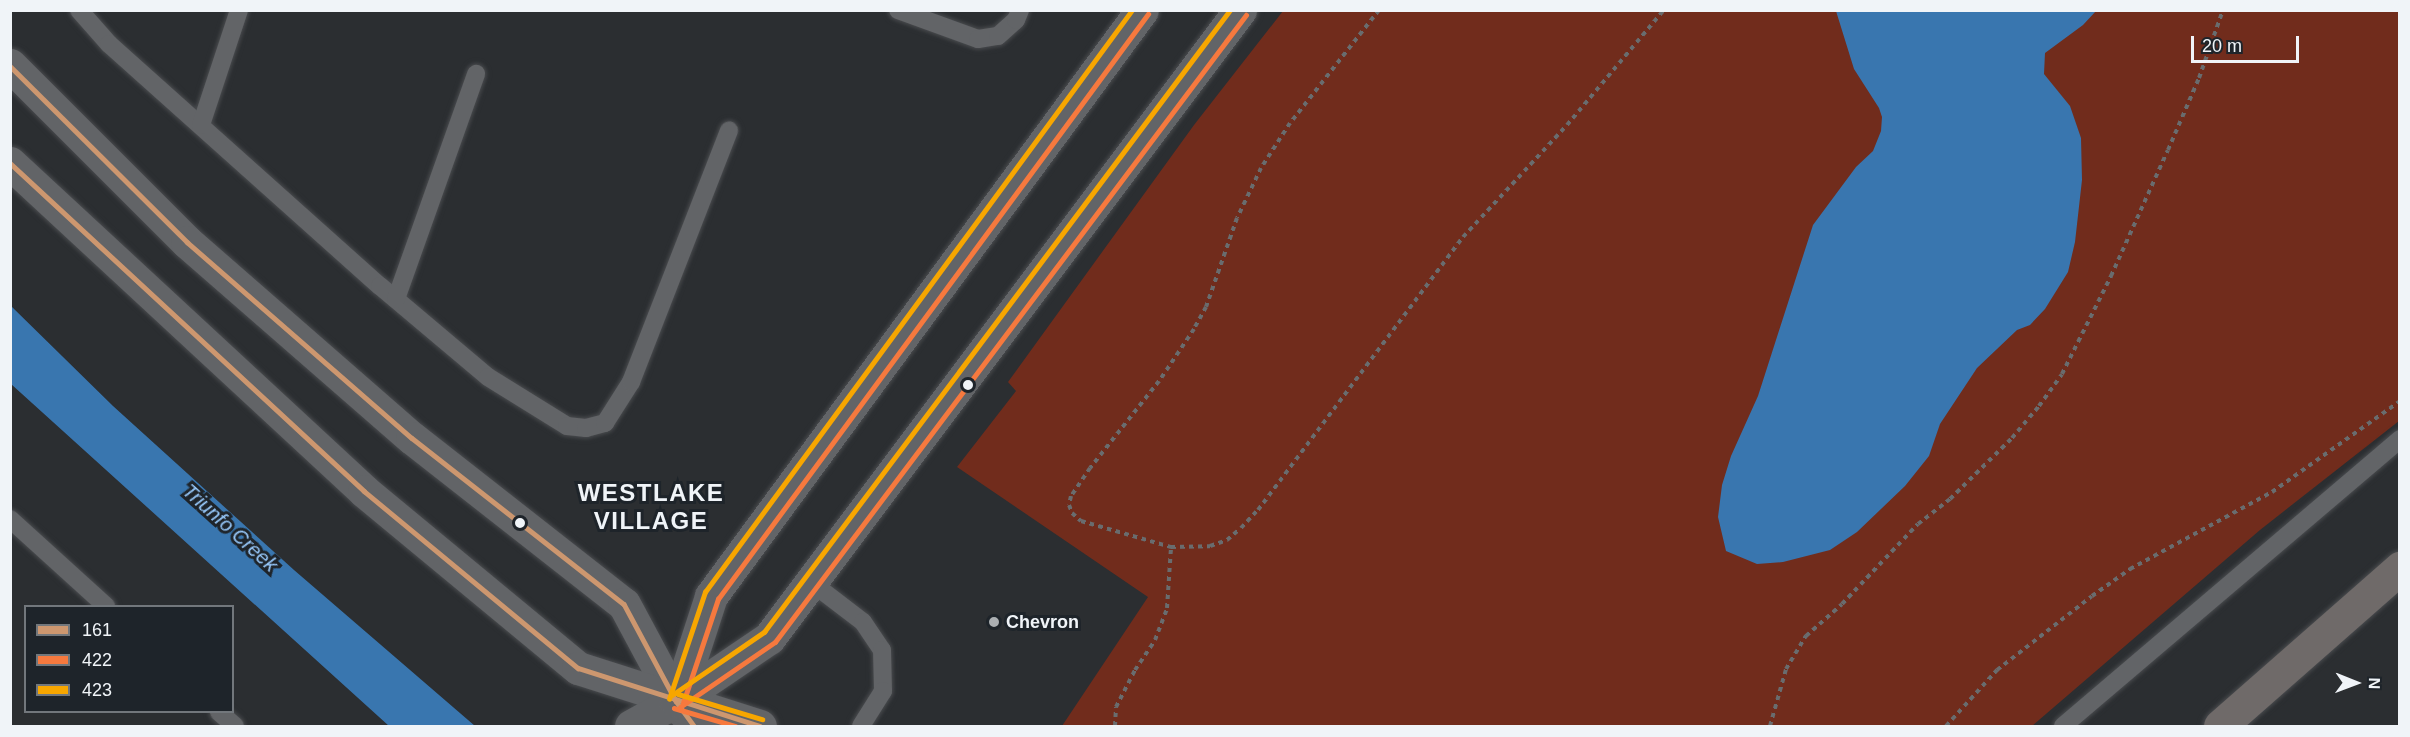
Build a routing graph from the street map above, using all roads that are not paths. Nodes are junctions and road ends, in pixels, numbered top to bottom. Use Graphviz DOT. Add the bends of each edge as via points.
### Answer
graph roads {
  1 [pos="79,10"];
  2 [pos="239,10"];
  3 [pos="898,10"];
  4 [pos="1020,10"];
  5 [pos="1143,10"];
  6 [pos="1240,10"];
  7 [pos="10,65"];
  8 [pos="476,74"];
  9 [pos="201,125"];
  10 [pos="729,130"];
  11 [pos="10,163"];
  12 [pos="396,299"];
  13 [pos="2400,439"];
  14 [pos="10,519"];
  15 [pos="2400,568"];
  16 [pos="812,583"];
  17 [pos="105,605"];
  18 [pos="221,713"];
  19 [pos="680,718"];
  20 [pos="235,726"];
  21 [pos="631,726"];
  22 [pos="760,726"];
  23 [pos="861,726"];
  24 [pos="2063,726"];
  25 [pos="2220,726"];
  1 -- 9 [label="lane" via="109,44"];
  2 -- 9 [label="lane"];
  3 -- 4 [label="lane" via="978,39 998,36 1016,20"];
  5 -- 19 [label="main road" via="711,596"];
  6 -- 16 [label="main road"];
  7 -- 19 [label="main road" via="196,250 412,438 624,604"];
  8 -- 12 [label="lane"];
  9 -- 12 [label="lane"];
  10 -- 12 [label="lane" via="631,382 605,423 586,428 567,426 488,377"];
  11 -- 19 [label="main road" via="364,491 578,668"];
  13 -- 24 [label="lane"];
  14 -- 17 [label="lane"];
  15 -- 25 [label="highway"];
  16 -- 19 [label="main road" via="769,638"];
  16 -- 23 [label="lane" via="863,622 882,650 883,691"];
  18 -- 20 [label="lane"];
  19 -- 21 [label="main road"];
  19 -- 22 [label="main road"];
}
